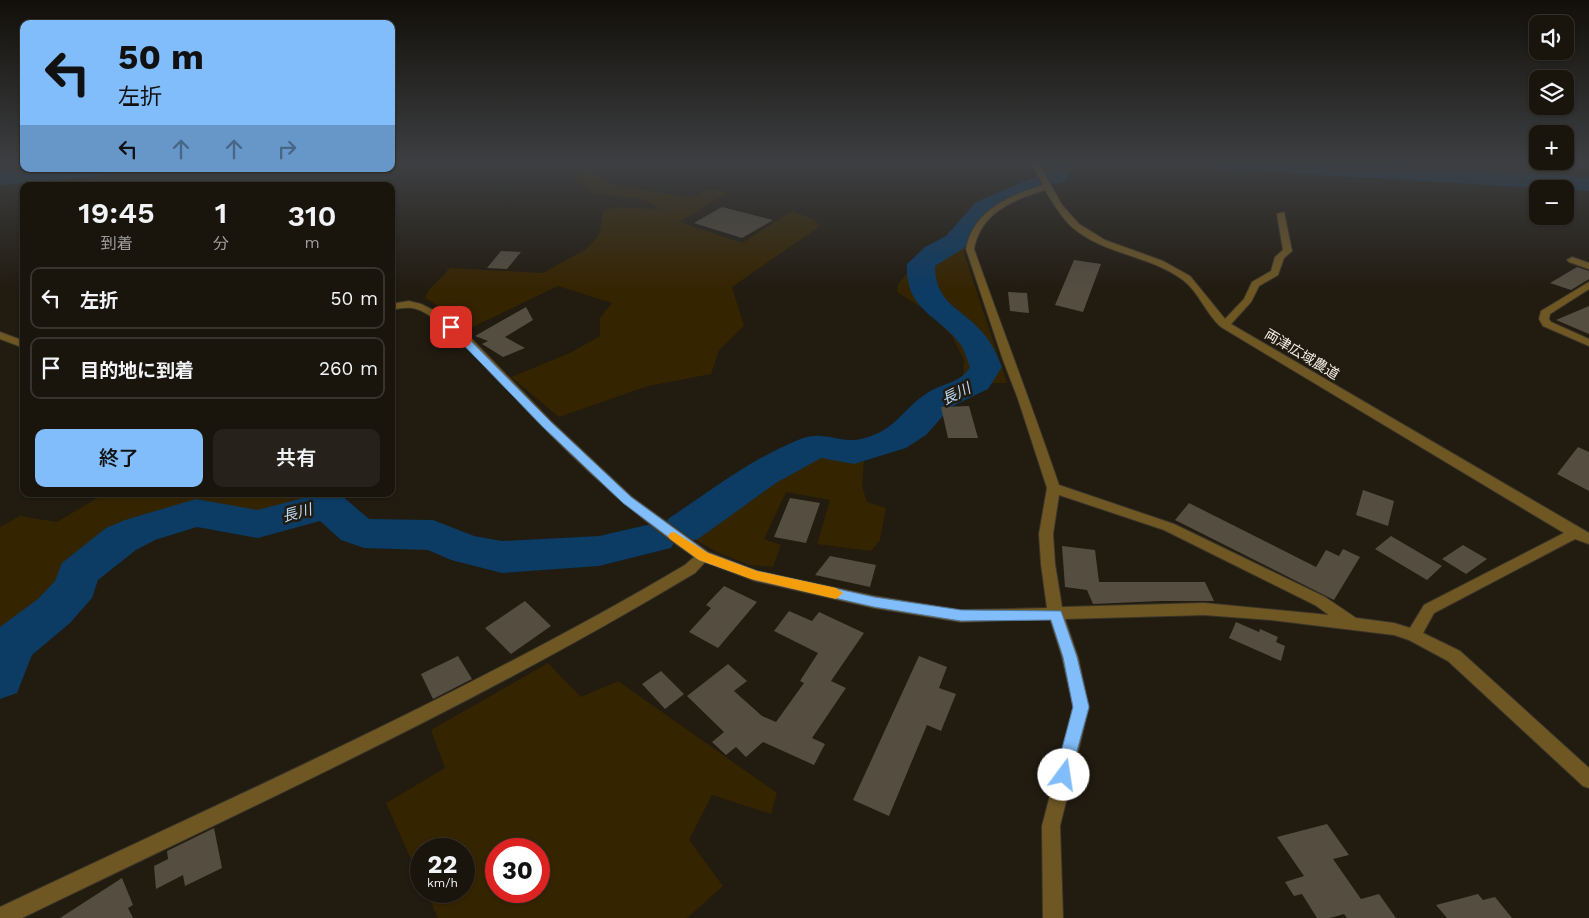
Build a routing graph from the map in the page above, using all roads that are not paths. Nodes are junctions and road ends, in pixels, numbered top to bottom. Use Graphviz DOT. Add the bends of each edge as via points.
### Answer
graph roads {
  1 [pos="1005,205"];
  2 [pos="1060,205"];
  3 [pos="1281,214"];
  4 [pos="1572,260"];
  5 [pos="1589,266"];
  6 [pos="1589,285"];
  7 [pos="395,306"];
  8 [pos="1224,325"];
  9 [pos="2,338"];
  10 [pos="1589,343"];
  11 [pos="20,344"];
  12 [pos="1053,488"];
  13 [pos="1575,533"];
  14 [pos="1589,539"];
  15 [pos="703,556"];
  16 [pos="1056,615"];
  17 [pos="1354,624"];
  18 [pos="1414,635"];
  19 [pos="1589,780"];
  20 [pos="0,918"];
  21 [pos="1053,918"];
  1 -- 12 [label="street" via="989,213 970,238 970,249"];
  2 -- 8 [label="street, 両津広域農道" via="1076,226 1107,244 1170,267 1186,277 1195,285 1210,312"];
  3 -- 8 [label="street" via="1288,250 1280,257 1275,276 1255,284 1248,300"];
  4 -- 5 [label="street"];
  6 -- 10 [label="street" via="1545,313 1544,319 1547,324"];
  7 -- 15 [label="street" via="410,303 422,308 460,334 627,500"];
  8 -- 13 [label="street, 両津広域農道"];
  9 -- 11 [label="street"];
  12 -- 16 [label="street" via="1046,534"];
  12 -- 17 [label="street" via="1169,527 1320,601"];
  13 -- 14 [label="street, 両津広域農道"];
  13 -- 18 [label="street" via="1429,609"];
  15 -- 16 [label="street" via="756,576 874,602 961,616"];
  15 -- 20 [label="street" via="690,568 606,618 447,703"];
  16 -- 17 [label="street" via="1204,610"];
  16 -- 21 [label="street" via="1081,707 1051,826"];
  17 -- 18 [label="street"];
  18 -- 19 [label="street" via="1454,656"];
}
